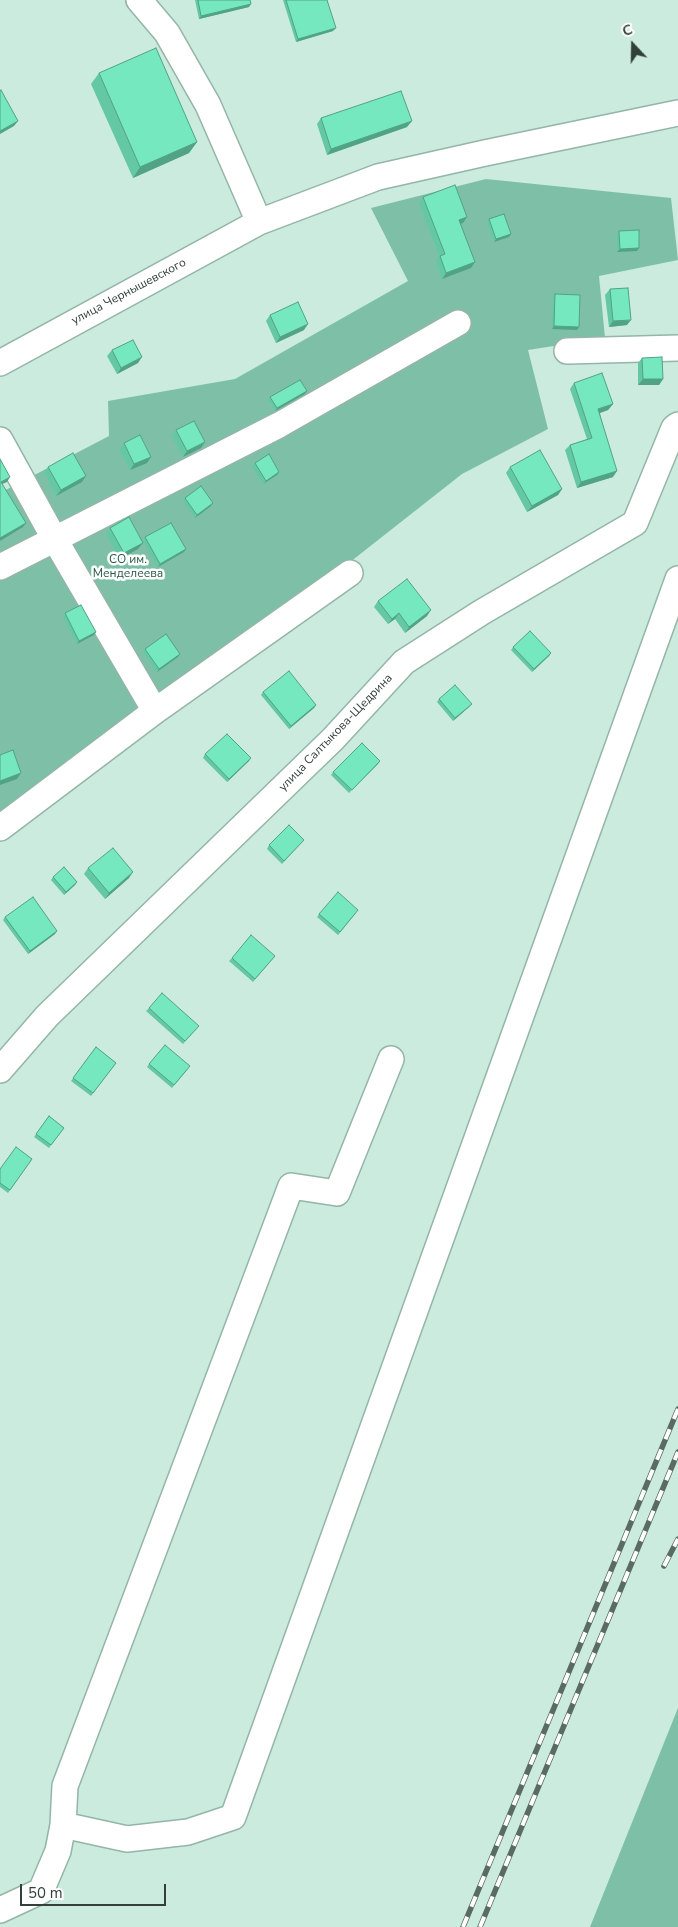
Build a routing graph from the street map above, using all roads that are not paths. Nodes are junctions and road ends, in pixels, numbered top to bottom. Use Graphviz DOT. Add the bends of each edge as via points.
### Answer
graph roads {
  1 [pos="139,0"];
  2 [pos="677,119"];
  3 [pos="259,222"];
  4 [pos="458,323"];
  5 [pos="678,348"];
  6 [pos="567,351"];
  7 [pos="0,363"];
  8 [pos="678,424"];
  9 [pos="0,440"];
  10 [pos="54,538"];
  11 [pos="0,567"];
  12 [pos="350,573"];
  13 [pos="678,579"];
  14 [pos="155,711"];
  15 [pos="0,828"];
  16 [pos="391,1060"];
  17 [pos="0,1070"];
  18 [pos="63,1825"];
  19 [pos="0,1910"];
  1 -- 3 [label="street" via="166,34 208,105"];
  2 -- 3 [label="street, улица Чернышевского" via="485,153 378,177"];
  3 -- 7 [label="street, улица Чернышевского"];
  4 -- 10 [label="street" via="279,425"];
  5 -- 6 [label="street"];
  8 -- 17 [label="street, улица Салтыкова-Щедрина" via="635,524 482,612 404,662 333,738 47,1016"];
  9 -- 10 [label="street"];
  10 -- 11 [label="street"];
  10 -- 14 [label="street"];
  12 -- 14 [label="street"];
  13 -- 18 [label="street" via="233,1817 188,1832 127,1839"];
  14 -- 15 [label="street"];
  16 -- 18 [label="street" via="337,1193 291,1186 65,1786"];
  18 -- 19 [label="street" via="58,1851 41,1891"];
}
